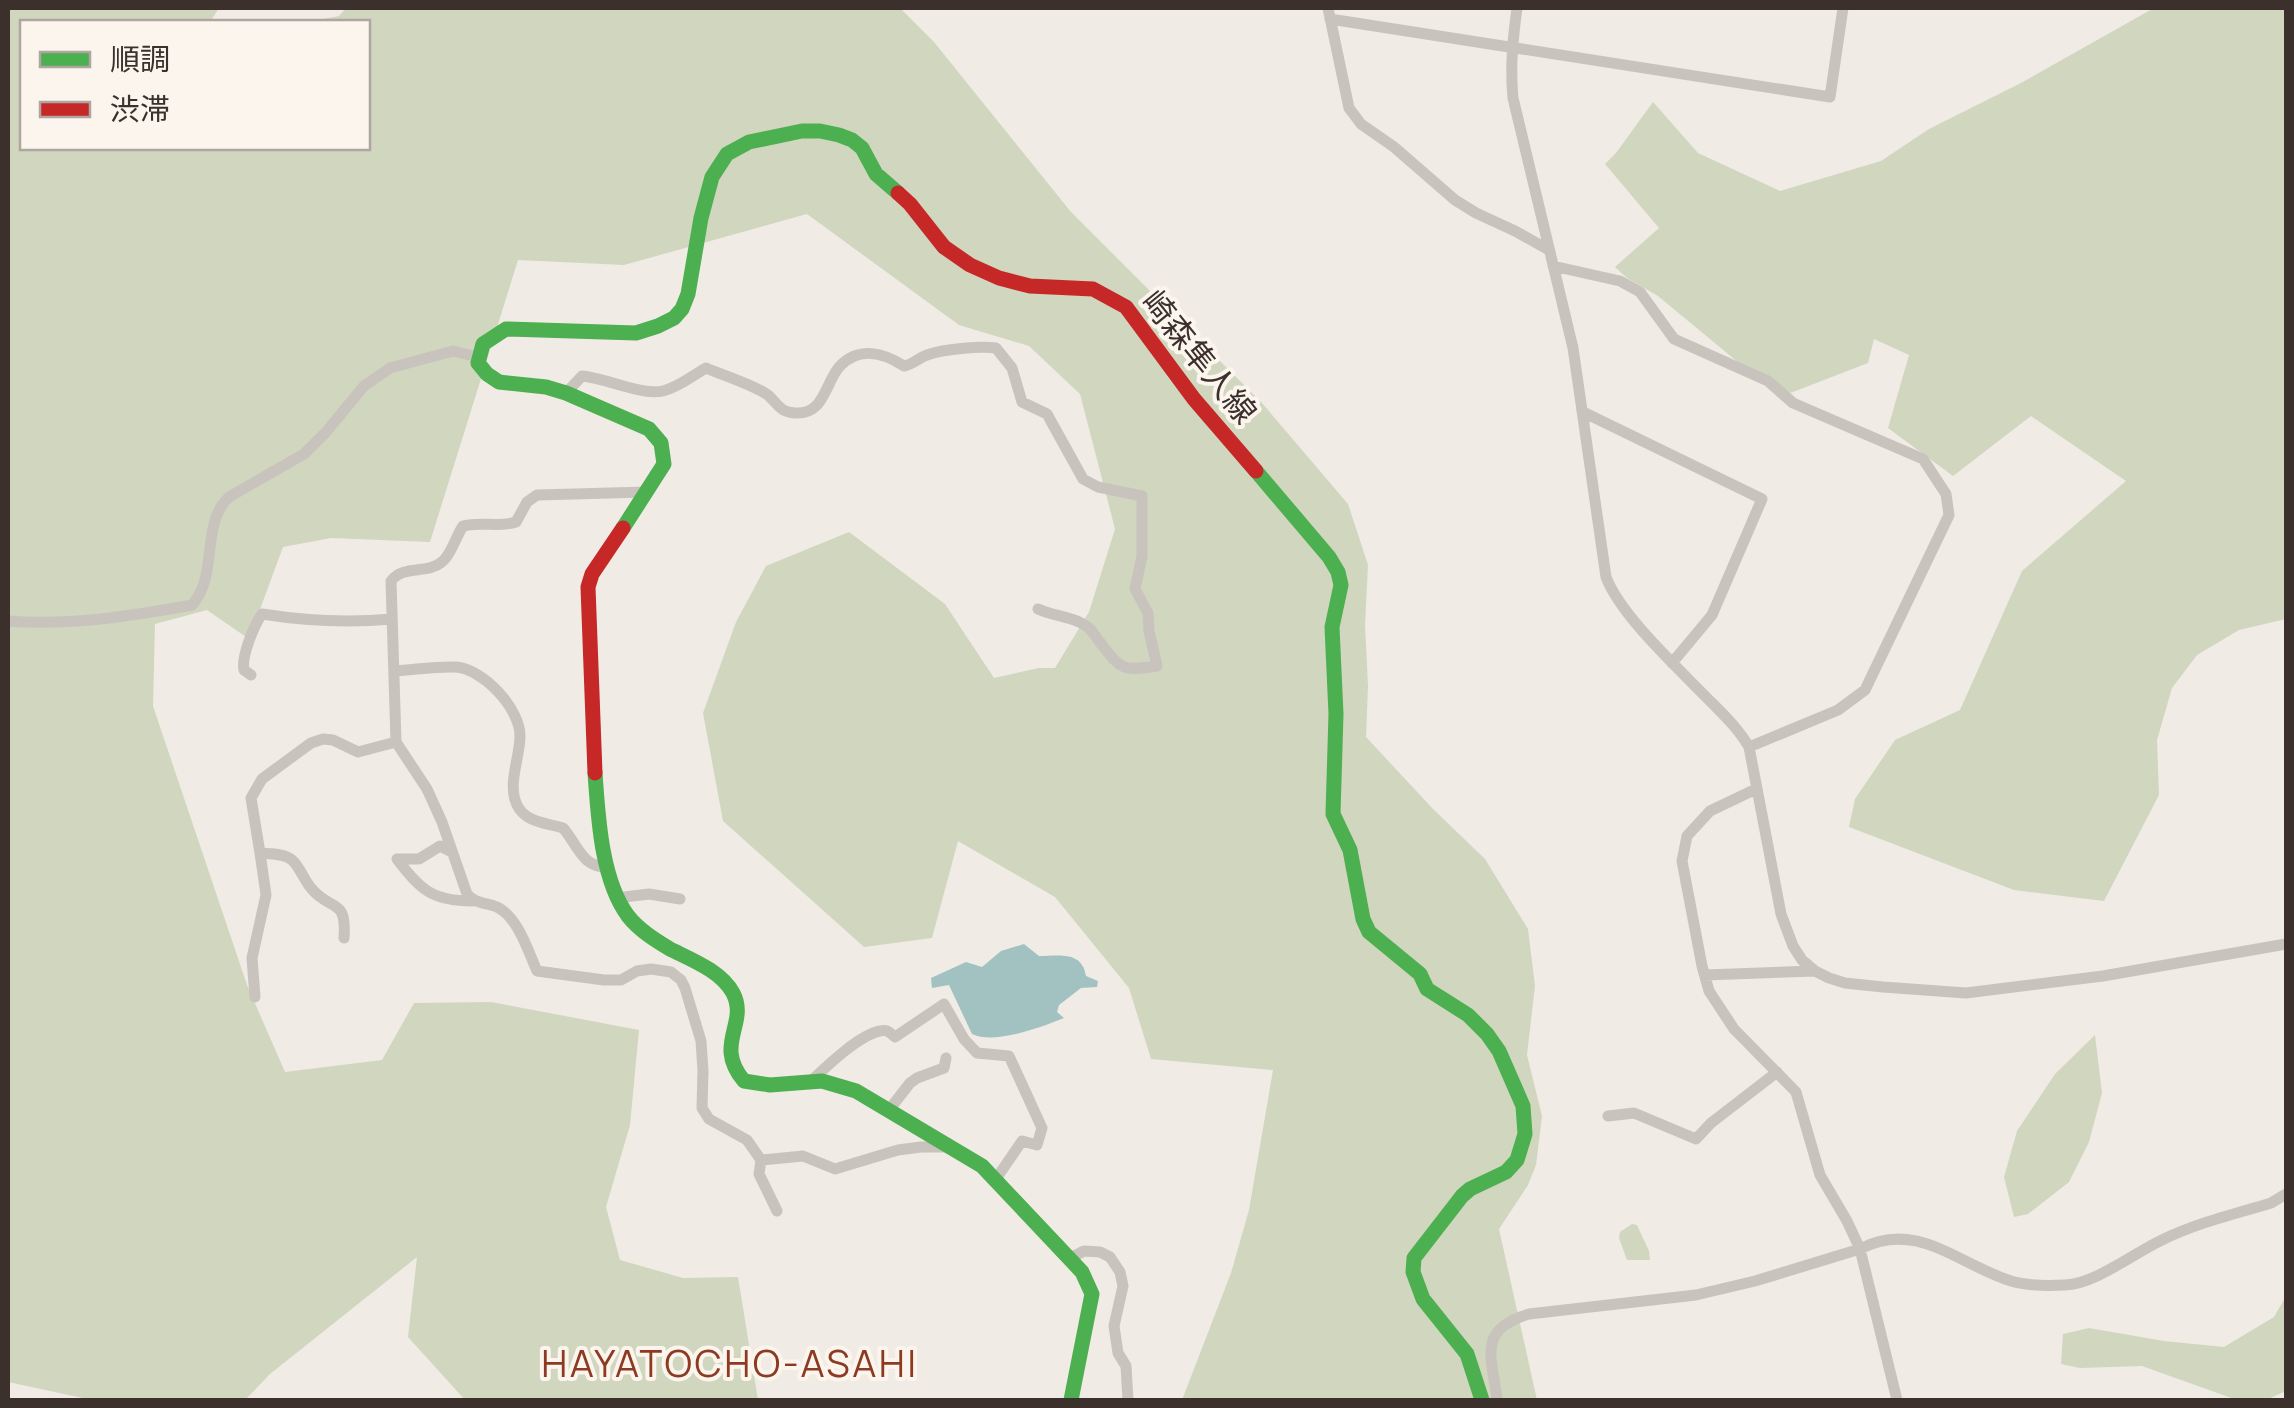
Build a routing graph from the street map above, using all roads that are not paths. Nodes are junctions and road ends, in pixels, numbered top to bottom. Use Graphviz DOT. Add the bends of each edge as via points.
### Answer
graph roads {
  1 [pos="1518,8"];
  2 [pos="1843,8"];
  3 [pos="1329,13"];
  4 [pos="1512,47"];
  5 [pos="1549,250"];
  6 [pos="1552,266"];
  7 [pos="478,357"];
  8 [pos="566,392"];
  9 [pos="1583,412"];
  10 [pos="646,492"];
  11 [pos="1038,609"];
  12 [pos="392,619"];
  13 [pos="8,621"];
  14 [pos="1672,663"];
  15 [pos="394,672"];
  16 [pos="251,675"];
  17 [pos="396,742"];
  18 [pos="1749,747"];
  19 [pos="1756,789"];
  20 [pos="260,852"];
  21 [pos="452,852"];
  22 [pos="608,867"];
  23 [pos="616,898"];
  24 [pos="680,900"];
  25 [pos="472,901"];
  26 [pos="344,938"];
  27 [pos="2286,944"];
  28 [pos="1814,970"];
  29 [pos="1705,975"];
  30 [pos="255,998"];
  31 [pos="946,1058"];
  32 [pos="1778,1072"];
  33 [pos="811,1080"];
  34 [pos="889,1110"];
  35 [pos="1608,1116"];
  36 [pos="948,1147"];
  37 [pos="761,1160"];
  38 [pos="996,1178"];
  39 [pos="2286,1194"];
  40 [pos="777,1211"];
  41 [pos="1860,1248"];
  42 [pos="1068,1259"];
  43 [pos="1071,1400"];
  44 [pos="1128,1400"];
  45 [pos="1482,1400"];
  46 [pos="1497,1400"];
  47 [pos="1896,1400"];
  1 -- 4 [label="street"];
  2 -- 4 [label="street" via="1830,98"];
  3 -- 4 [label="street"];
  3 -- 5 [label="street" via="1349,108 1361,124 1455,200"];
  4 -- 5 [label="street" via="1513,98"];
  5 -- 6 [label="street"];
  6 -- 9 [label="street"];
  6 -- 18 [label="street" via="1640,292 1674,338 1768,381 1793,403 1923,458 1946,494 1949,515 1866,690 1838,710"];
  7 -- 8 [label="main road" via="499,382"];
  7 -- 13 [label="street" via="452,351 390,368 364,386 304,454 229,497 219,507 202,591 192,604 125,617"];
  7 -- 45 [label="main road, 崎森隼人線" via="483,344 506,330 636,333 673,318 689,295 716,168 743,144 808,130 852,141 939,244 966,262 1024,285 1102,290 1126,307 1338,572 1332,798 1363,918 1369,932 1420,974 1427,988 1488,1034 1523,1106 1525,1134 1517,1160 1462,1196 1412,1267 1428,1310 1469,1358"];
  8 -- 10 [label="main road" via="656,436 664,464"];
  8 -- 11 [label="street" via="582,376 658,393 706,368 768,394 794,413 822,400 839,367 866,353 904,366 926,355 996,348 1012,368 1022,402 1047,414 1082,479 1142,496 1135,589 1148,613 1158,666 1125,668 1087,625"];
  9 -- 14 [label="street" via="1606,577 1613,596"];
  9 -- 14 [label="street" via="1762,499 1712,614"];
  10 -- 12 [label="street" via="537,495 507,526 463,526 443,561 391,580"];
  10 -- 22 [label="main road" via="588,587 595,801"];
  12 -- 15 [label="street"];
  12 -- 16 [label="street" via="310,621 262,614 243,658"];
  14 -- 18 [label="street"];
  15 -- 17 [label="street"];
  15 -- 22 [label="street" via="458,667 500,694 517,716 520,734 517,806 527,818 563,828 596,868"];
  17 -- 20 [label="street" via="358,752 323,739 262,779 251,798"];
  17 -- 21 [label="street" via="426,789"];
  18 -- 19 [label="street"];
  19 -- 28 [label="street" via="1780,914 1793,946"];
  19 -- 29 [label="street" via="1710,811 1684,846"];
  20 -- 26 [label="street" via="293,860 318,896 344,916"];
  20 -- 30 [label="street" via="266,895 252,958"];
  21 -- 25 [label="street"];
  21 -- 25 [label="street" via="440,846 419,859 397,860 429,894"];
  22 -- 23 [label="main road"];
  23 -- 24 [label="street" via="650,894"];
  23 -- 33 [label="main road" via="632,922 732,991 737,1012 728,1051 738,1076 759,1085"];
  25 -- 37 [label="street" via="501,908 537,971 621,980 651,968 681,980 701,1041 702,1108 747,1140"];
  27 -- 28 [label="street" via="1966,993 1845,982"];
  28 -- 29 [label="street"];
  29 -- 32 [label="street" via="1734,1029"];
  31 -- 34 [label="street" via="944,1068 906,1086"];
  32 -- 35 [label="street" via="1696,1140 1634,1114"];
  32 -- 41 [label="street" via="1796,1092 1820,1175"];
  33 -- 34 [label="main road" via="856,1091"];
  33 -- 38 [label="street" via="857,1042 880,1031 895,1037 944,1004 977,1052 1009,1056 1042,1128 1036,1146 1022,1141"];
  34 -- 36 [label="main road"];
  36 -- 37 [label="street" via="898,1150 836,1170 803,1156"];
  36 -- 38 [label="main road"];
  37 -- 40 [label="street" via="759,1174"];
  38 -- 42 [label="main road"];
  39 -- 41 [label="street" via="2164,1238 2070,1285 2008,1280 1916,1240 1894,1238"];
  41 -- 46 [label="street" via="1696,1295 1515,1318 1497,1332 1490,1349"];
  41 -- 47 [label="street"];
  42 -- 43 [label="main road" via="1092,1294"];
  42 -- 44 [label="street" via="1100,1252 1120,1272 1124,1286 1114,1326"];
}
